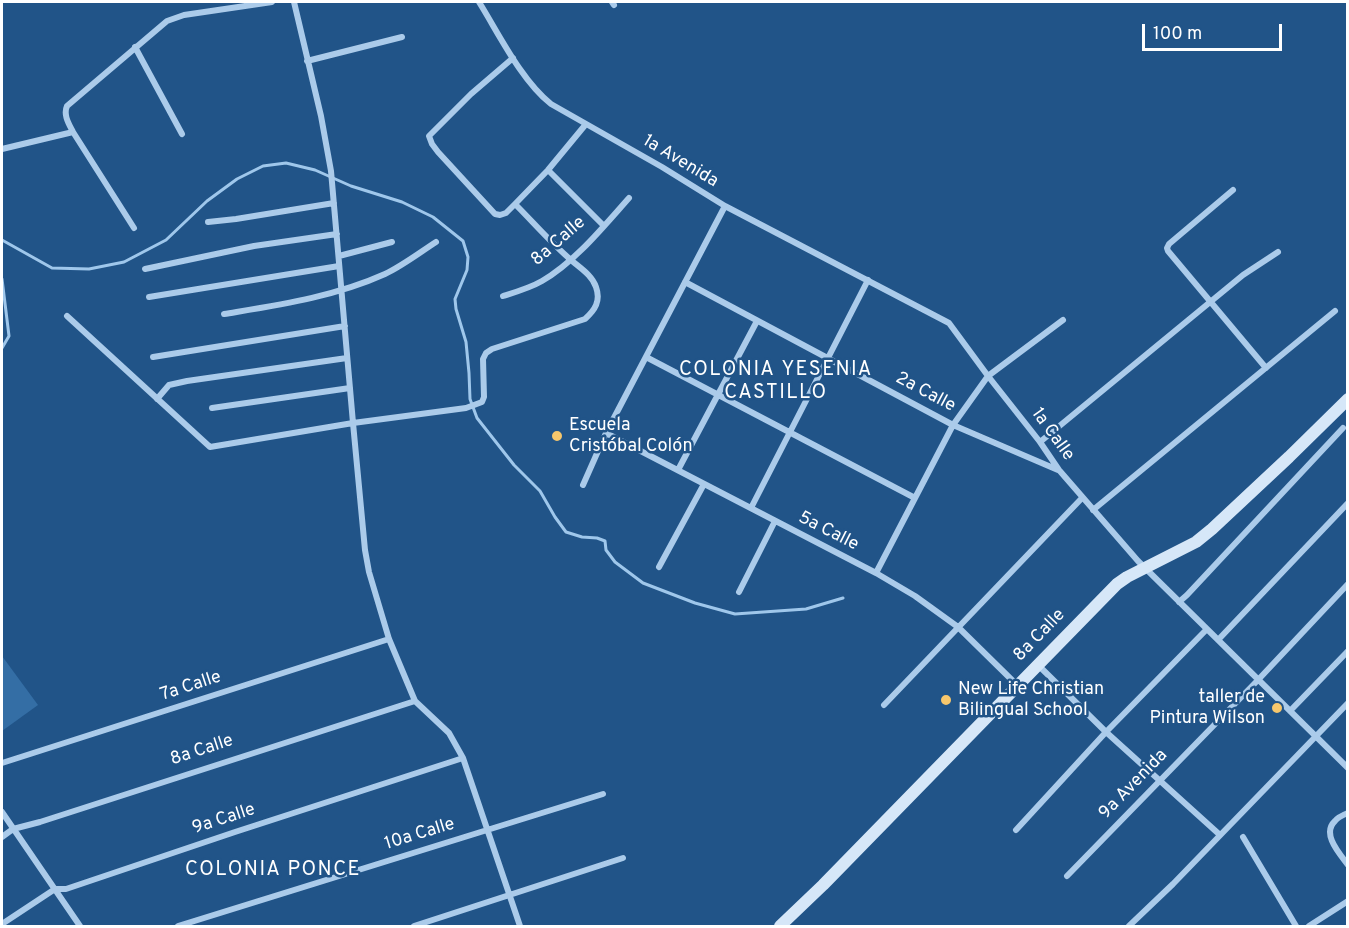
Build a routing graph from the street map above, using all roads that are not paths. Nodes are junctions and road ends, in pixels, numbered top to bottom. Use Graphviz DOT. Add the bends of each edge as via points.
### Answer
graph roads {
  1 [pos="272,2"];
  2 [pos="294,2"];
  3 [pos="479,2"];
  4 [pos="402,37"];
  5 [pos="135,47"];
  6 [pos="513,58"];
  7 [pos="307,61"];
  8 [pos="586,124"];
  9 [pos="73,132"];
  10 [pos="182,134"];
  11 [pos="2,149"];
  12 [pos="548,170"];
  13 [pos="1233,190"];
  14 [pos="629,198"];
  15 [pos="334,203"];
  16 [pos="515,204"];
  17 [pos="725,206"];
  18 [pos="208,222"];
  19 [pos="604,226"];
  20 [pos="134,228"];
  21 [pos="337,234"];
  22 [pos="392,242"];
  23 [pos="436,242"];
  24 [pos="1278,252"];
  25 [pos="339,256"];
  26 [pos="570,260"];
  27 [pos="339,266"];
  28 [pos="145,269"];
  29 [pos="868,280"];
  30 [pos="686,282"];
  31 [pos="342,290"];
  32 [pos="503,296"];
  33 [pos="149,297"];
  34 [pos="1211,301"];
  35 [pos="1335,311"];
  36 [pos="224,314"];
  37 [pos="67,316"];
  38 [pos="1063,320"];
  39 [pos="757,321"];
  40 [pos="345,326"];
  41 [pos="153,357"];
  42 [pos="646,357"];
  43 [pos="347,358"];
  44 [pos="828,358"];
  45 [pos="1266,368"];
  46 [pos="988,376"];
  47 [pos="350,388"];
  48 [pos="718,396"];
  49 [pos="157,399"];
  50 [pos="1347,399"];
  51 [pos="212,408"];
  52 [pos="353,423"];
  53 [pos="953,425"];
  54 [pos="1343,428"];
  55 [pos="790,432"];
  56 [pos="606,434"];
  57 [pos="1040,442"];
  58 [pos="678,470"];
  59 [pos="1059,470"];
  60 [pos="704,484"];
  61 [pos="583,485"];
  62 [pos="915,498"];
  63 [pos="1082,498"];
  64 [pos="1347,503"];
  65 [pos="751,508"];
  66 [pos="1093,510"];
  67 [pos="775,521"];
  68 [pos="659,567"];
  69 [pos="1145,568"];
  70 [pos="876,573"];
  71 [pos="1347,584"];
  72 [pos="739,592"];
  73 [pos="1179,602"];
  74 [pos="958,627"];
  75 [pos="1207,629"];
  76 [pos="389,639"];
  77 [pos="1218,639"];
  78 [pos="1347,651"];
  79 [pos="1038,665"];
  80 [pos="1258,680"];
  81 [pos="1017,685"];
  82 [pos="415,700"];
  83 [pos="1347,703"];
  84 [pos="884,705"];
  85 [pos="1290,711"];
  86 [pos="1106,732"];
  87 [pos="1317,736"];
  88 [pos="463,758"];
  89 [pos="2,763"];
  90 [pos="1347,768"];
  91 [pos="1160,780"];
  92 [pos="603,794"];
  93 [pos="2,812"];
  94 [pos="1347,813"];
  95 [pos="13,829"];
  96 [pos="488,830"];
  97 [pos="1016,830"];
  98 [pos="1220,835"];
  99 [pos="2,837"];
  100 [pos="1243,837"];
  101 [pos="623,858"];
  102 [pos="1347,866"];
  103 [pos="1067,876"];
  104 [pos="55,889"];
  105 [pos="510,895"];
  106 [pos="1347,901"];
  107 [pos="2,924"];
  108 [pos="80,927"];
  109 [pos="178,927"];
  110 [pos="414,927"];
  111 [pos="520,927"];
  112 [pos="780,927"];
  113 [pos="1129,927"];
  114 [pos="1296,927"];
  115 [pos="1309,927"];
  1 -- 5 [label="street" via="174,18"];
  2 -- 7 [label="street"];
  3 -- 6 [label="street, 1a Avenida"];
  4 -- 7 [label="street"];
  5 -- 9 [label="street" via="67,106 65,116"];
  5 -- 10 [label="street"];
  6 -- 8 [label="street, 1a Avenida" via="545,99"];
  6 -- 16 [label="street" via="429,136 438,152 495,214 500,216"];
  7 -- 15 [label="street" via="321,116"];
  8 -- 12 [label="street"];
  8 -- 17 [label="street, 1a Avenida"];
  9 -- 11 [label="street"];
  9 -- 20 [label="street"];
  12 -- 16 [label="street"];
  12 -- 19 [label="street"];
  13 -- 34 [label="street" via="1167,248"];
  14 -- 19 [label="street, 8a Calle"];
  15 -- 18 [label="street"];
  15 -- 21 [label="street"];
  16 -- 26 [label="street"];
  17 -- 29 [label="street, 1a Calle"];
  17 -- 30 [label="street, 1a Avenida"];
  19 -- 26 [label="street, 8a Calle"];
  21 -- 25 [label="street"];
  21 -- 28 [label="street" via="254,246"];
  22 -- 25 [label="street"];
  23 -- 31 [label="street" via="386,273"];
  24 -- 34 [label="street"];
  25 -- 27 [label="street"];
  26 -- 32 [label="street, 8a Calle" via="544,281"];
  26 -- 52 [label="street" via="596,285 598,299 592,313 585,319 486,353 482,402 466,408"];
  27 -- 31 [label="street"];
  27 -- 33 [label="street"];
  29 -- 44 [label="street"];
  29 -- 46 [label="street, 1a Calle" via="949,322"];
  30 -- 39 [label="street, 2a Calle"];
  30 -- 42 [label="street, 1a Avenida"];
  31 -- 36 [label="street"];
  31 -- 40 [label="street"];
  34 -- 45 [label="street"];
  34 -- 57 [label="street"];
  35 -- 45 [label="street"];
  37 -- 49 [label="street"];
  38 -- 46 [label="street"];
  39 -- 44 [label="street, 2a Calle"];
  39 -- 48 [label="street"];
  40 -- 41 [label="street"];
  40 -- 43 [label="street"];
  42 -- 48 [label="street"];
  42 -- 56 [label="street, 1a Avenida"];
  43 -- 47 [label="street"];
  43 -- 49 [label="street" via="187,381 169,385"];
  44 -- 53 [label="street, 2a Calle"];
  44 -- 55 [label="street"];
  45 -- 66 [label="street"];
  46 -- 53 [label="street"];
  46 -- 57 [label="street, 1a Calle"];
  47 -- 51 [label="street"];
  47 -- 52 [label="street"];
  48 -- 55 [label="street"];
  48 -- 58 [label="street"];
  49 -- 52 [label="street" via="210,447"];
  50 -- 69 [label="street, 8a Calle" via="1212,529 1196,542"];
  52 -- 76 [label="street" via="365,550"];
  53 -- 59 [label="street, 2a Calle"];
  53 -- 62 [label="street"];
  54 -- 73 [label="street"];
  55 -- 62 [label="street"];
  55 -- 65 [label="street"];
  56 -- 58 [label="street, 5a Calle"];
  56 -- 61 [label="street, 1a Avenida"];
  57 -- 59 [label="street, 1a Calle"];
  58 -- 60 [label="street, 5a Calle"];
  59 -- 63 [label="street, 1a Calle"];
  60 -- 65 [label="street, 5a Calle"];
  60 -- 68 [label="street"];
  62 -- 70 [label="street"];
  63 -- 66 [label="street, 1a Calle"];
  63 -- 74 [label="street"];
  64 -- 77 [label="street"];
  65 -- 67 [label="street, 5a Calle"];
  66 -- 69 [label="street, 1a Calle"];
  67 -- 70 [label="street, 5a Calle"];
  67 -- 72 [label="street"];
  69 -- 73 [label="street, 1a Calle"];
  69 -- 79 [label="street, 8a Calle" via="1117,584"];
  70 -- 74 [label="street, 5a Calle"];
  71 -- 80 [label="street, 9a Avenida"];
  73 -- 75 [label="street, 1a Calle"];
  74 -- 81 [label="street, 5a Calle"];
  74 -- 84 [label="street"];
  75 -- 77 [label="street, 1a Calle"];
  75 -- 86 [label="street"];
  76 -- 82 [label="street"];
  76 -- 89 [label="street, 7a Calle"];
  77 -- 80 [label="street, 1a Calle"];
  78 -- 85 [label="street"];
  79 -- 81 [label="street, 8a Calle"];
  79 -- 86 [label="street"];
  80 -- 85 [label="street, 1a Calle"];
  80 -- 91 [label="street, 9a Avenida"];
  81 -- 112 [label="street, 8a Calle"];
  82 -- 88 [label="street" via="449,734"];
  82 -- 95 [label="street, 8a Calle"];
  83 -- 87 [label="street"];
  85 -- 87 [label="street, 1a Calle"];
  86 -- 91 [label="street"];
  86 -- 97 [label="street"];
  87 -- 90 [label="street"];
  87 -- 98 [label="street"];
  88 -- 96 [label="street"];
  88 -- 104 [label="street, 9a Calle" via="66,889"];
  91 -- 98 [label="street"];
  91 -- 103 [label="street, 9a Avenida"];
  92 -- 96 [label="street, 10a Calle"];
  93 -- 95 [label="street"];
  94 -- 102 [label="street" via="1335,820 1330,831"];
  95 -- 99 [label="street, 8a Calle"];
  95 -- 104 [label="street"];
  96 -- 105 [label="street"];
  96 -- 109 [label="street, 10a Calle"];
  98 -- 113 [label="street"];
  100 -- 114 [label="street"];
  101 -- 105 [label="street"];
  104 -- 107 [label="street, 9a Calle"];
  104 -- 108 [label="street"];
  105 -- 110 [label="street"];
  105 -- 111 [label="street"];
  106 -- 115 [label="street"];
}
